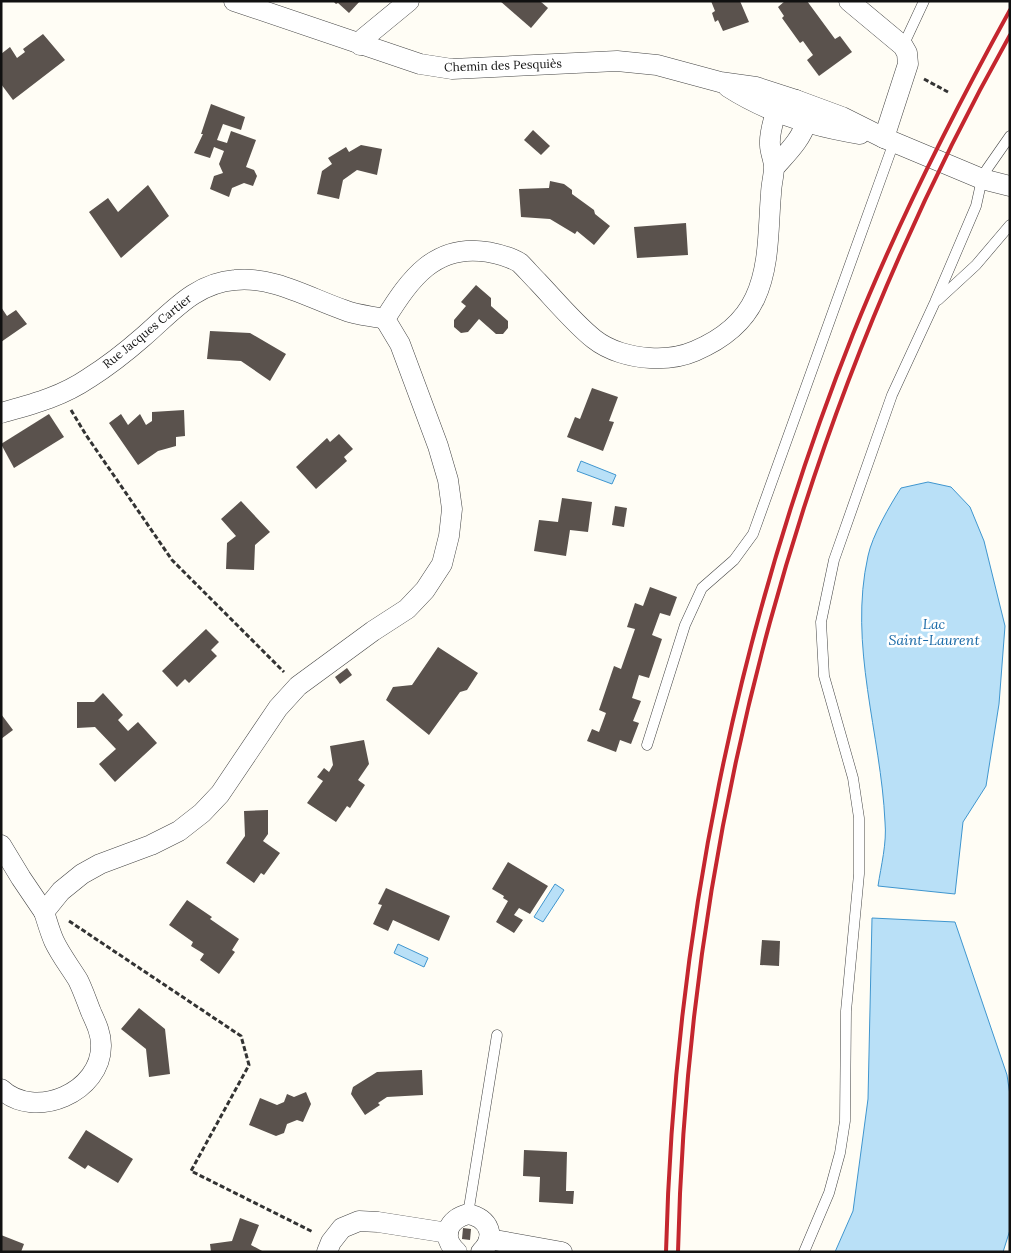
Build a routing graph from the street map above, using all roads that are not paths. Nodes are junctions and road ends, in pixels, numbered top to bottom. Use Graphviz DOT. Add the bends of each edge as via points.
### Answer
graph roads {
  1 [pos="234,1"];
  2 [pos="409,1"];
  3 [pos="849,1"];
  4 [pos="924,1"];
  5 [pos="360,45"];
  6 [pos="903,46"];
  7 [pos="720,82"];
  8 [pos="796,100"];
  9 [pos="776,112"];
  10 [pos="806,122"];
  11 [pos="1010,136"];
  12 [pos="889,140"];
  13 [pos="774,168"];
  14 [pos="982,179"];
  15 [pos="1010,186"];
  16 [pos="1010,225"];
  17 [pos="935,302"];
  18 [pos="385,319"];
  19 [pos="1,413"];
  20 [pos="647,746"];
  21 [pos="1,844"];
  22 [pos="44,912"];
  23 [pos="497,1035"];
  24 [pos="1,1089"];
  25 [pos="468,1214"];
  26 [pos="448,1233"];
  27 [pos="485,1246"];
  28 [pos="329,1247"];
  29 [pos="457,1252"];
  30 [pos="562,1252"];
  31 [pos="804,1252"];
  1 -- 5 [label="street, Chemin des Pesquiès"];
  2 -- 5 [label="street" via="364,38"];
  3 -- 6 [label="street"];
  4 -- 6 [label="lane"];
  5 -- 7 [label="street, Chemin des Pesquiès" via="420,64 452,69 618,61 657,65"];
  6 -- 12 [label="street" via="908,64"];
  7 -- 8 [label="street, Chemin des Pesquiès" via="756,87"];
  7 -- 9 [label="street, Chemin des Pesquiès"];
  8 -- 9 [label="street"];
  8 -- 10 [label="street"];
  8 -- 12 [label="street, Chemin des Pesquiès" via="842,117"];
  9 -- 10 [label="street, Chemin des Pesquiès"];
  9 -- 13 [label="street" via="770,145"];
  10 -- 12 [label="street, Chemin des Pesquiès"];
  10 -- 13 [label="street" via="789,151"];
  11 -- 14 [label="lane"];
  12 -- 14 [label="street, Chemin des Pesquiès"];
  12 -- 20 [label="lane" via="753,534 734,560 702,588 685,625"];
  13 -- 18 [label="street" via="766,259 756,297 747,314 732,329 712,344 690,353 662,359 640,358 614,351 594,340 519,263 501,254 479,251 460,251 439,257 402,291"];
  14 -- 15 [label="street, Chemin des Pesquiès"];
  14 -- 17 [label="lane" via="976,206"];
  16 -- 17 [label="lane" via="976,265"];
  17 -- 31 [label="lane" via="892,395 834,560 820,622 824,676 853,778 860,818 859,874 846,1011 845,1121 829,1193"];
  18 -- 19 [label="street, Rue Jacques Cartier" via="346,311 258,280 212,284 193,293 90,378 62,395"];
  18 -- 22 [label="street" via="400,344 448,480 452,508 442,564 425,590 407,609 298,686 278,708 220,794 202,813 151,846 82,874"];
  21 -- 22 [label="street"];
  22 -- 24 [label="street" via="54,940 99,1029 99,1060 90,1077 62,1098 43,1103 24,1102"];
  23 -- 25 [label="lane"];
  25 -- 26 [label="street" via="454,1220"];
  25 -- 27 [label="street" via="476,1215 487,1225 489,1232"];
  26 -- 28 [label="street" via="358,1221 342,1228"];
  26 -- 29 [label="street" via="451,1246"];
  27 -- 30 [label="street"];
}
